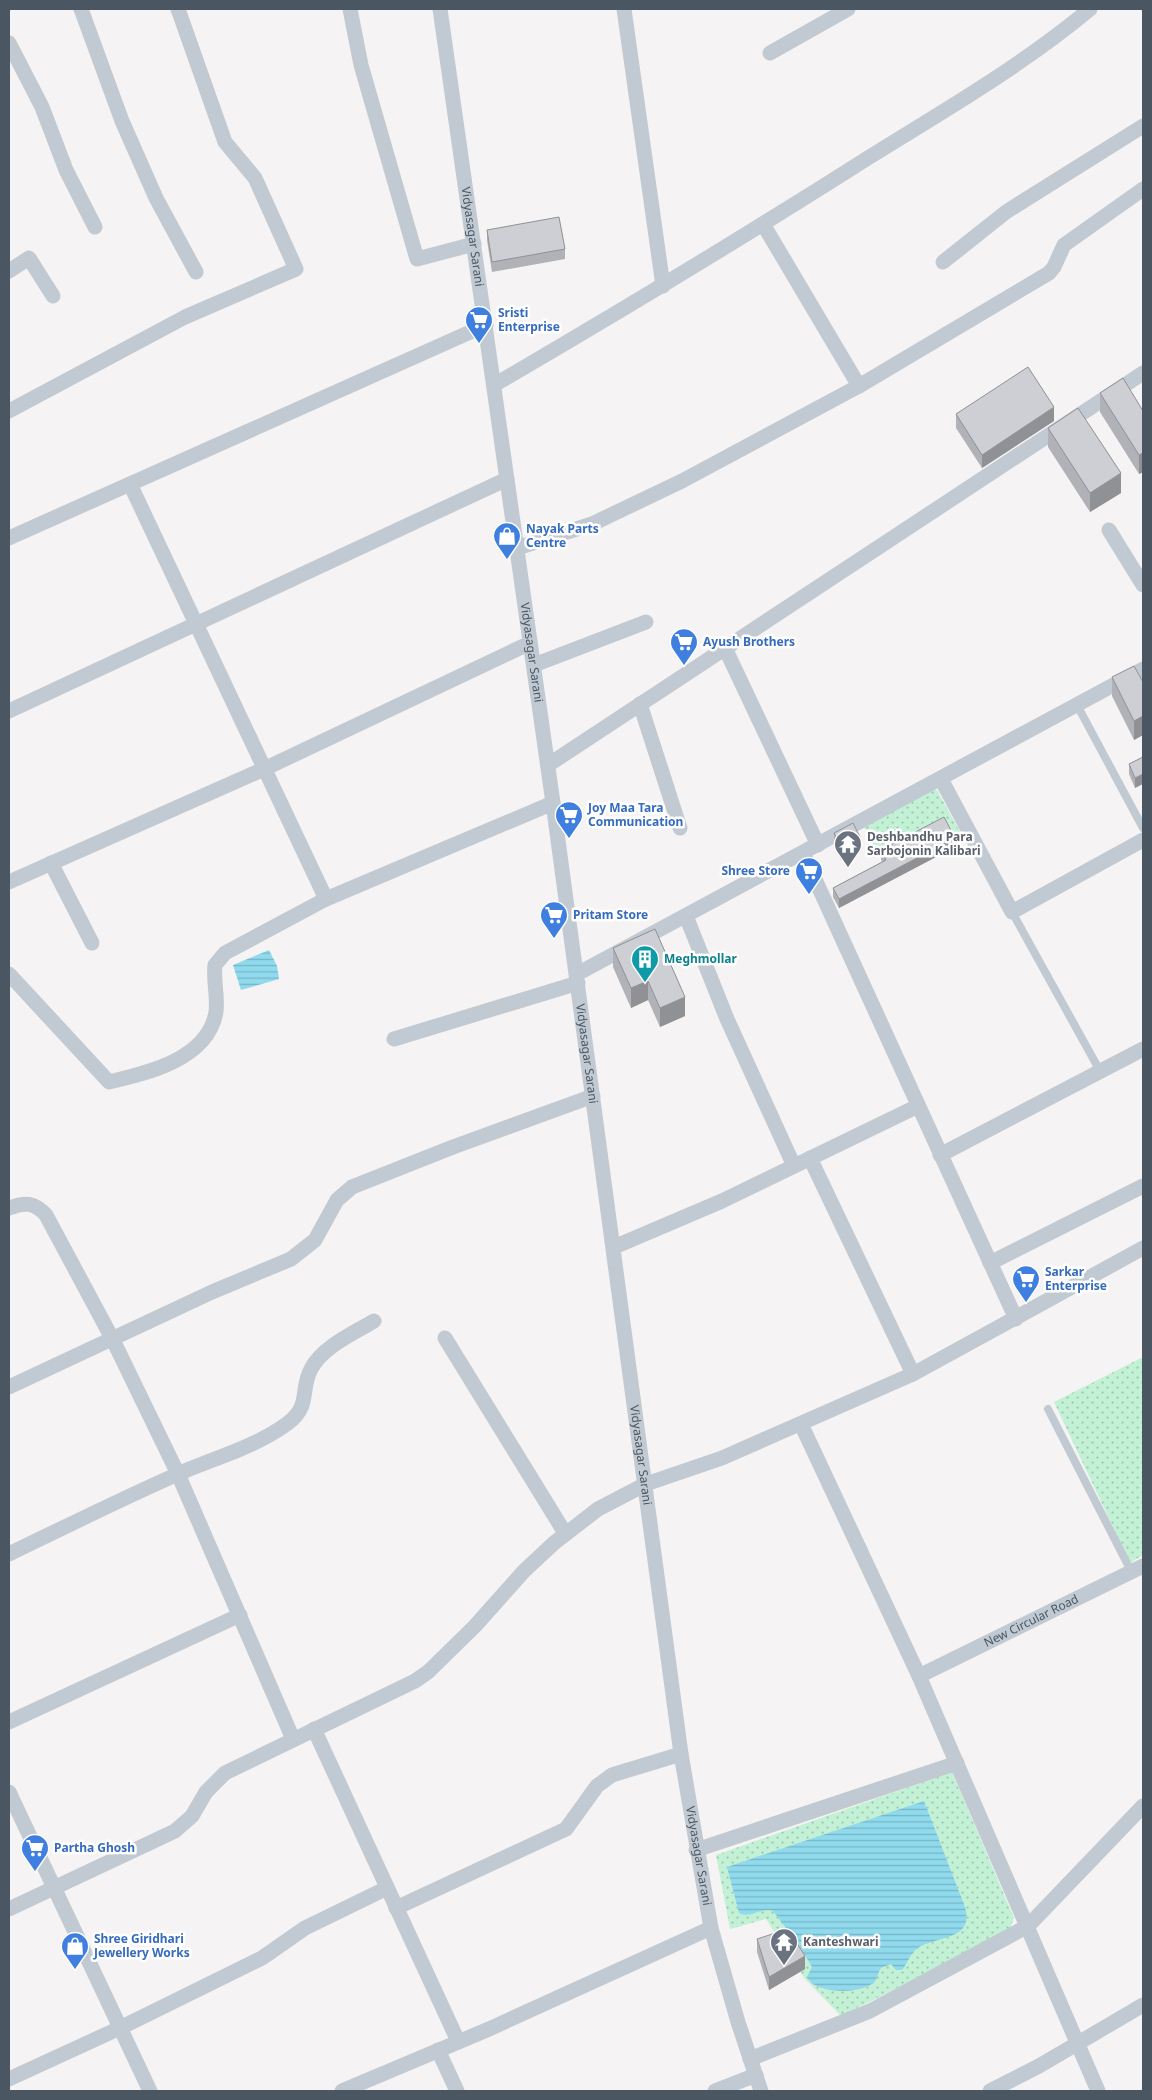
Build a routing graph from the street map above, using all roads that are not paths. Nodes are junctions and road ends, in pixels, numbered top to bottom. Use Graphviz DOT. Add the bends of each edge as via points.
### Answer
graph roads {
  1 [pos="81,9"];
  2 [pos="178,9"];
  3 [pos="350,9"];
  4 [pos="440,9"];
  5 [pos="624,9"];
  6 [pos="848,9"];
  7 [pos="1090,9"];
  8 [pos="9,43"];
  9 [pos="770,53"];
  10 [pos="1143,126"];
  11 [pos="1143,189"];
  12 [pos="763,224"];
  13 [pos="95,227"];
  14 [pos="474,244"];
  15 [pos="943,262"];
  16 [pos="9,271"];
  17 [pos="196,272"];
  18 [pos="663,286"];
  19 [pos="53,296"];
  20 [pos="486,325"];
  21 [pos="1143,374"];
  22 [pos="494,385"];
  23 [pos="859,386"];
  24 [pos="9,411"];
  25 [pos="507,478"];
  26 [pos="130,484"];
  27 [pos="1109,530"];
  28 [pos="9,538"];
  29 [pos="517,548"];
  30 [pos="1143,585"];
  31 [pos="646,622"];
  32 [pos="196,624"];
  33 [pos="530,643"];
  34 [pos="725,648"];
  35 [pos="534,665"];
  36 [pos="1143,669"];
  37 [pos="640,704"];
  38 [pos="1077,705"];
  39 [pos="9,711"];
  40 [pos="548,765"];
  41 [pos="264,768"];
  42 [pos="941,779"];
  43 [pos="553,803"];
  44 [pos="680,828"];
  45 [pos="1143,828"];
  46 [pos="1143,840"];
  47 [pos="818,845"];
  48 [pos="803,853"];
  49 [pos="51,863"];
  50 [pos="9,882"];
  51 [pos="326,899"];
  52 [pos="1012,912"];
  53 [pos="686,916"];
  54 [pos="92,943"];
  55 [pos="9,974"];
  56 [pos="577,978"];
  57 [pos="394,1039"];
  58 [pos="1143,1049"];
  59 [pos="1100,1071"];
  60 [pos="593,1096"];
  61 [pos="918,1106"];
  62 [pos="940,1155"];
  63 [pos="810,1158"];
  64 [pos="794,1166"];
  65 [pos="1143,1186"];
  66 [pos="9,1208"];
  67 [pos="614,1247"];
  68 [pos="1143,1248"];
  69 [pos="990,1263"];
  70 [pos="1016,1319"];
  71 [pos="374,1321"];
  72 [pos="446,1338"];
  73 [pos="113,1340"];
  74 [pos="913,1374"];
  75 [pos="9,1387"];
  76 [pos="1048,1409"];
  77 [pos="801,1424"];
  78 [pos="178,1474"];
  79 [pos="646,1484"];
  80 [pos="565,1533"];
  81 [pos="9,1554"];
  82 [pos="1137,1570"];
  83 [pos="240,1615"];
  84 [pos="919,1676"];
  85 [pos="9,1722"];
  86 [pos="314,1729"];
  87 [pos="293,1738"];
  88 [pos="681,1754"];
  89 [pos="957,1764"];
  90 [pos="9,1792"];
  91 [pos="1143,1806"];
  92 [pos="696,1850"];
  93 [pos="54,1888"];
  94 [pos="387,1888"];
  95 [pos="9,1908"];
  96 [pos="396,1908"];
  97 [pos="710,1922"];
  98 [pos="1028,1926"];
  99 [pos="1143,2004"];
  100 [pos="120,2028"];
  101 [pos="458,2041"];
  102 [pos="1077,2044"];
  103 [pos="438,2050"];
  104 [pos="750,2059"];
  105 [pos="756,2075"];
  106 [pos="9,2079"];
  107 [pos="150,2091"];
  108 [pos="342,2091"];
  109 [pos="457,2091"];
  110 [pos="714,2091"];
  111 [pos="762,2091"];
  112 [pos="990,2091"];
  113 [pos="1098,2091"];
  1 -- 17 [label="street" via="122,122 156,198"];
  2 -- 24 [label="street" via="225,142 255,178 296,269 185,318"];
  3 -- 14 [label="street" via="361,65 417,259"];
  4 -- 14 [label="street, Vidyasagar Sarani"];
  5 -- 18 [label="street"];
  6 -- 9 [label="street"];
  7 -- 12 [label="street" via="964,98"];
  8 -- 13 [label="street" via="42,107 66,170"];
  10 -- 15 [label="street" via="1006,212"];
  11 -- 23 [label="street" via="1064,245 1049,272"];
  12 -- 18 [label="street"];
  12 -- 23 [label="street"];
  14 -- 20 [label="street, Vidyasagar Sarani"];
  16 -- 19 [label="street" via="29,258"];
  18 -- 22 [label="street"];
  20 -- 22 [label="street, Vidyasagar Sarani"];
  20 -- 26 [label="street"];
  21 -- 34 [label="street"];
  22 -- 25 [label="street, Vidyasagar Sarani"];
  23 -- 29 [label="street" via="682,481 592,524"];
  25 -- 29 [label="street, Vidyasagar Sarani"];
  25 -- 32 [label="street"];
  26 -- 28 [label="street"];
  26 -- 32 [label="street"];
  27 -- 30 [label="street"];
  29 -- 33 [label="street, Vidyasagar Sarani"];
  31 -- 35 [label="street"];
  32 -- 39 [label="street"];
  32 -- 41 [label="street"];
  33 -- 35 [label="street, Vidyasagar Sarani"];
  33 -- 41 [label="street"];
  34 -- 37 [label="street"];
  34 -- 47 [label="street"];
  35 -- 40 [label="street, Vidyasagar Sarani"];
  36 -- 38 [label="street"];
  37 -- 40 [label="street"];
  37 -- 44 [label="street"];
  38 -- 42 [label="street"];
  38 -- 45 [label="lane"];
  40 -- 43 [label="street, Vidyasagar Sarani"];
  41 -- 49 [label="street"];
  41 -- 51 [label="street"];
  42 -- 47 [label="street"];
  42 -- 52 [label="street"];
  43 -- 51 [label="street"];
  43 -- 56 [label="street, Vidyasagar Sarani"];
  46 -- 52 [label="street"];
  47 -- 48 [label="street"];
  48 -- 53 [label="street"];
  48 -- 61 [label="street"];
  49 -- 50 [label="street"];
  49 -- 54 [label="street"];
  51 -- 55 [label="street" via="225,953 215,965 216,1012 200,1044 183,1056 109,1082"];
  52 -- 59 [label="lane"];
  53 -- 56 [label="street"];
  53 -- 64 [label="street" via="727,1019"];
  56 -- 57 [label="street"];
  56 -- 60 [label="street, Vidyasagar Sarani"];
  58 -- 59 [label="street"];
  59 -- 62 [label="street"];
  60 -- 67 [label="street, Vidyasagar Sarani"];
  60 -- 73 [label="street" via="352,1187 337,1200 315,1240 291,1259 212,1292"];
  61 -- 62 [label="street"];
  61 -- 63 [label="street"];
  62 -- 69 [label="street"];
  63 -- 64 [label="street"];
  63 -- 74 [label="street"];
  64 -- 67 [label="street"];
  65 -- 69 [label="street"];
  66 -- 73 [label="street" via="27,1203 38,1206 46,1215"];
  67 -- 79 [label="street, Vidyasagar Sarani"];
  68 -- 70 [label="street"];
  69 -- 70 [label="street"];
  70 -- 74 [label="street"];
  71 -- 78 [label="street" via="317,1360 310,1369 305,1400 290,1422 272,1434"];
  72 -- 80 [label="street"];
  73 -- 75 [label="street"];
  73 -- 78 [label="street"];
  74 -- 77 [label="street"];
  76 -- 82 [label="lane"];
  77 -- 79 [label="street" via="722,1458"];
  77 -- 84 [label="street"];
  78 -- 81 [label="street"];
  78 -- 83 [label="street"];
  79 -- 80 [label="street" via="598,1509"];
  79 -- 88 [label="street, Vidyasagar Sarani"];
  80 -- 86 [label="street" via="524,1571 428,1672 389,1695"];
  82 -- 84 [label="street, New Circular Road"];
  83 -- 85 [label="street"];
  83 -- 87 [label="street"];
  84 -- 89 [label="street"];
  86 -- 87 [label="street"];
  86 -- 94 [label="street"];
  87 -- 93 [label="street" via="225,1772 206,1792 192,1816 175,1830"];
  88 -- 92 [label="street, Vidyasagar Sarani"];
  88 -- 96 [label="street" via="612,1775 597,1786 566,1829"];
  89 -- 92 [label="street"];
  89 -- 98 [label="street"];
  90 -- 93 [label="street"];
  91 -- 98 [label="street"];
  92 -- 97 [label="street, Vidyasagar Sarani"];
  93 -- 95 [label="street"];
  93 -- 100 [label="street"];
  94 -- 96 [label="street"];
  94 -- 100 [label="street" via="305,1928 262,1958"];
  96 -- 101 [label="street"];
  97 -- 101 [label="street"];
  97 -- 104 [label="street, Vidyasagar Sarani"];
  98 -- 102 [label="street"];
  98 -- 104 [label="street" via="870,2011"];
  99 -- 102 [label="street"];
  100 -- 106 [label="street"];
  100 -- 107 [label="street"];
  101 -- 103 [label="street"];
  102 -- 112 [label="street"];
  102 -- 113 [label="street"];
  103 -- 108 [label="street"];
  103 -- 109 [label="street"];
  104 -- 105 [label="street, Vidyasagar Sarani"];
  105 -- 110 [label="street"];
  105 -- 111 [label="street, Vidyasagar Sarani"];
}
